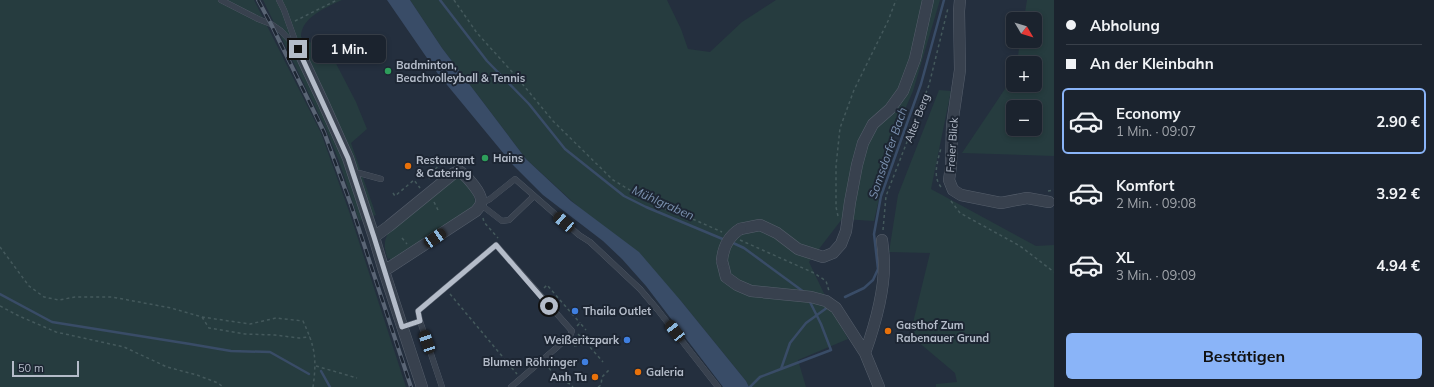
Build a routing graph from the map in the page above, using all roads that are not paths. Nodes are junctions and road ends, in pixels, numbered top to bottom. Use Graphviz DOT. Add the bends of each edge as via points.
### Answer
graph roads {
  1 [pos="221,0"];
  2 [pos="279,0"];
  3 [pos="928,0"];
  4 [pos="955,2"];
  5 [pos="298,49"];
  6 [pos="353,175"];
  7 [pos="381,179"];
  8 [pos="534,196"];
  9 [pos="1049,202"];
  10 [pos="480,204"];
  11 [pos="374,237"];
  12 [pos="882,240"];
  13 [pos="384,271"];
  14 [pos="420,321"];
  15 [pos="402,327"];
  16 [pos="864,353"];
  17 [pos="422,387"];
  18 [pos="442,387"];
  19 [pos="511,387"];
  20 [pos="718,387"];
  21 [pos="879,387"];
  1 -- 5 [label="lane" via="272,24"];
  2 -- 5 [label="lane"];
  3 -- 16 [label="street, bridge" via="915,59 903,91 890,109 873,124 863,143 842,244 833,253 823,257 798,249 760,224 730,237 723,250 722,261 726,277 737,286 751,291 826,301 836,308"];
  4 -- 9 [label="street, Freier Blick" via="958,11 960,70 952,125 949,180 953,190 961,195 1001,203 1026,198"];
  5 -- 6 [label="street" via="348,158"];
  6 -- 7 [label="lane" via="359,173"];
  6 -- 11 [label="street"];
  8 -- 10 [label="lane" via="509,220 502,221"];
  8 -- 10 [label="lane" via="514,178 490,199"];
  8 -- 20 [label="lane" via="590,242 640,289"];
  10 -- 11 [label="street" via="481,197 465,174 454,172"];
  10 -- 13 [label="street" via="476,211"];
  11 -- 13 [label="street"];
  12 -- 16 [label="street" via="882,291 875,323"];
  13 -- 15 [label="street"];
  14 -- 15 [label="lane"];
  14 -- 18 [label="lane"];
  14 -- 19 [label="lane" via="418,311 496,245 572,331 570,336"];
  15 -- 17 [label="street"];
  16 -- 21 [label="street"];
}
